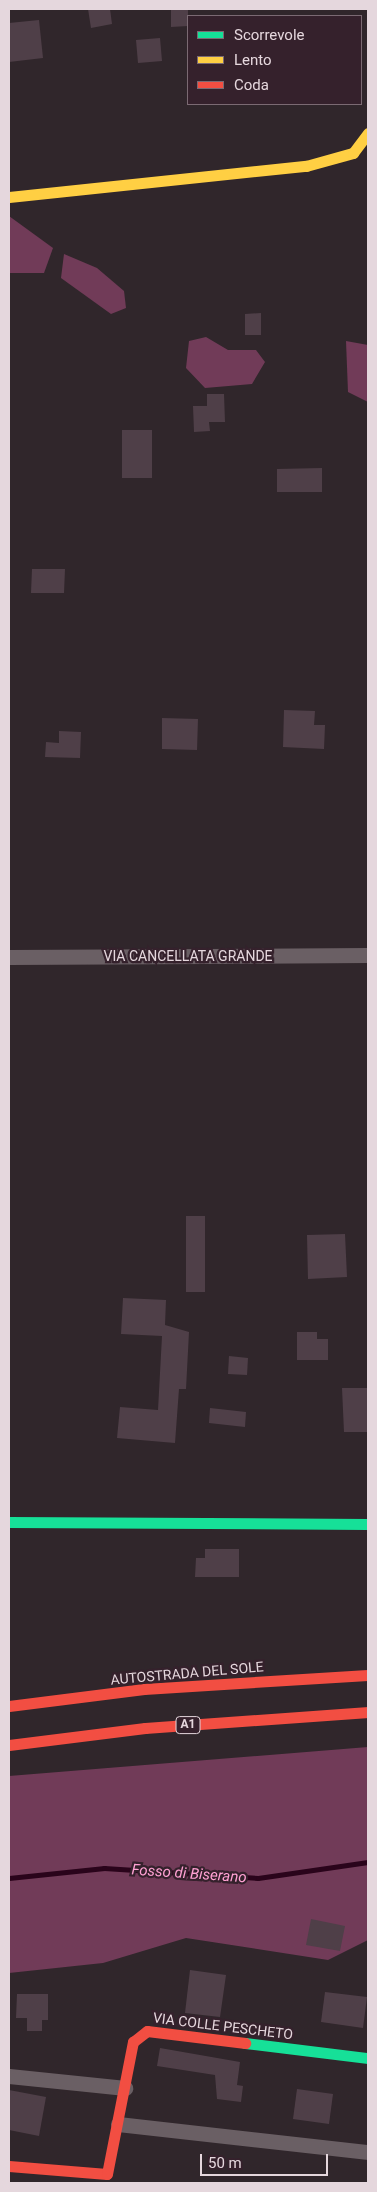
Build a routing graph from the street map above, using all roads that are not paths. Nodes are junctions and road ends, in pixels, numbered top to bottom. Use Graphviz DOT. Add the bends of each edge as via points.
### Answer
graph roads {
  1 [pos="368,133"];
  2 [pos="9,197"];
  3 [pos="368,955"];
  4 [pos="9,957"];
  5 [pos="9,1522"];
  6 [pos="368,1524"];
  7 [pos="368,1675"];
  8 [pos="9,1706"];
  9 [pos="368,1712"];
  10 [pos="9,1745"];
  11 [pos="368,2058"];
  12 [pos="9,2076"];
  13 [pos="124,2088"];
  14 [pos="118,2124"];
  15 [pos="368,2152"];
  16 [pos="9,2166"];
  1 -- 2 [label="main road" via="353,153 306,166"];
  3 -- 4 [label="street, VIA CANCELLATA GRANDE"];
  5 -- 6 [label="main road"];
  7 -- 8 [label="main road, AUTOSTRADA DEL SOLE" via="144,1689"];
  9 -- 10 [label="main road, A1" via="145,1728"];
  11 -- 13 [label="main road, VIA COLLE PESCHETO" via="147,2031 133,2042"];
  12 -- 13 [label="street"];
  13 -- 14 [label="main road, VIA COLLE PESCHETO"];
  14 -- 15 [label="street"];
  14 -- 16 [label="main road, VIA COLLE PESCHETO" via="110,2168 105,2176"];
}
